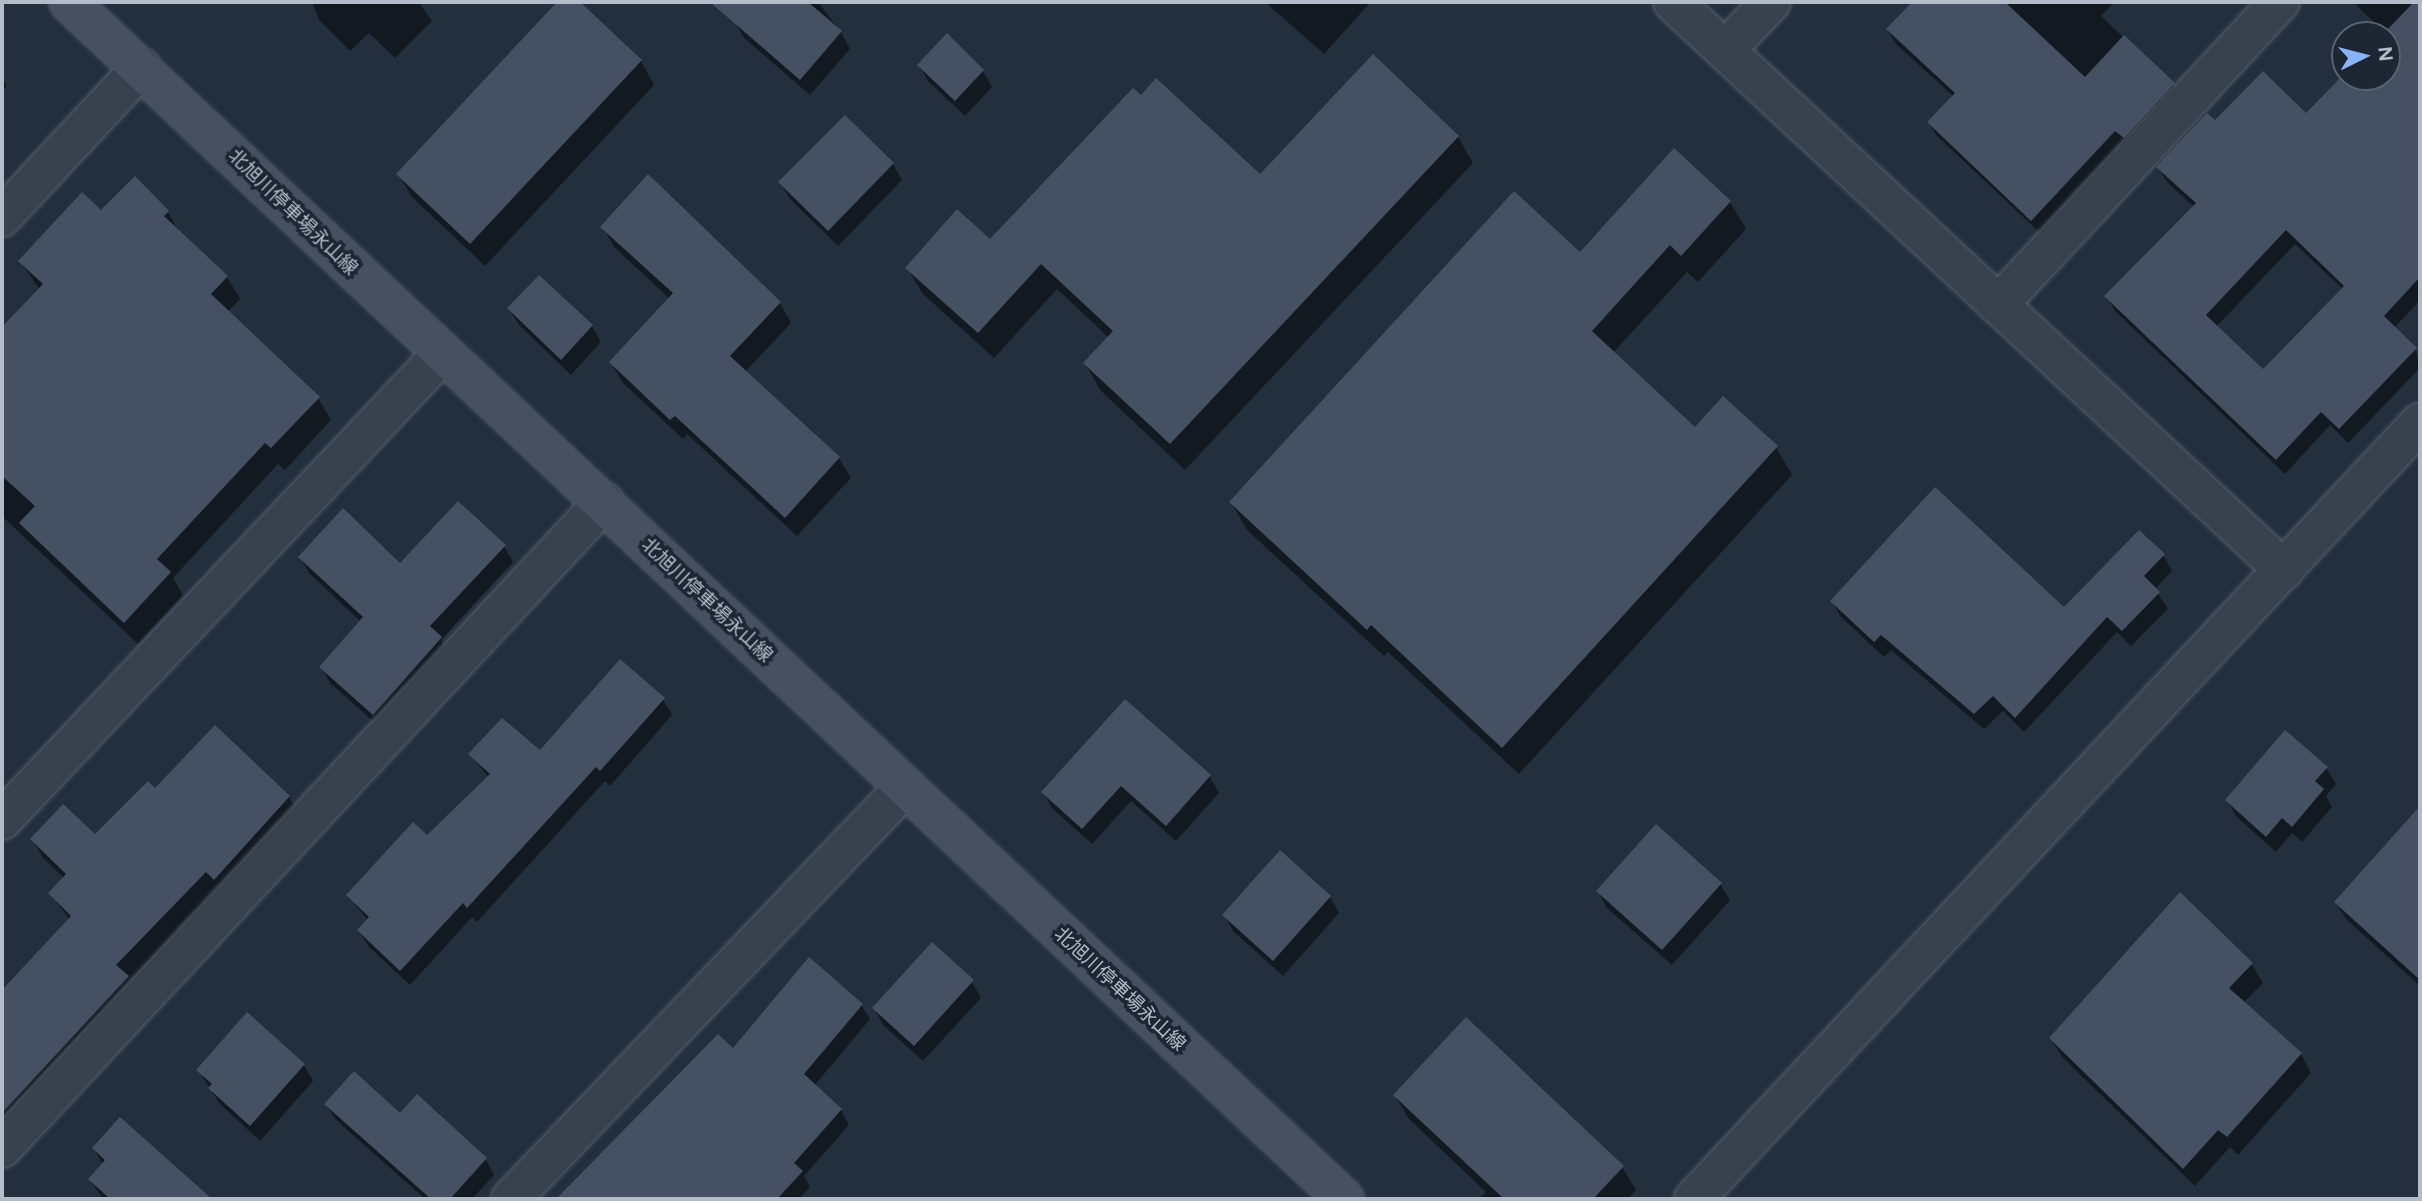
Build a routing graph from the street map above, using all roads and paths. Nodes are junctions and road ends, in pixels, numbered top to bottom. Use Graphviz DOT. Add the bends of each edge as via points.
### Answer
graph roads {
  1 [pos="69,2"];
  2 [pos="1674,2"];
  3 [pos="1771,2"];
  4 [pos="2280,2"];
  5 [pos="1725,50"];
  6 [pos="141,68"];
  7 [pos="2,217"];
  8 [pos="1998,305"];
  9 [pos="442,354"];
  10 [pos="2420,423"];
  11 [pos="604,502"];
  12 [pos="2284,570"];
  13 [pos="905,786"];
  14 [pos="2,820"];
  15 [pos="2,1148"];
  16 [pos="511,1199"];
  17 [pos="1344,1199"];
  18 [pos="1693,1199"];
  1 -- 6 [label="main road, 北旭川停車場永山線"];
  2 -- 5 [label="street"];
  3 -- 5 [label="street"];
  4 -- 8 [label="street"];
  5 -- 8 [label="street"];
  6 -- 7 [label="street"];
  6 -- 9 [label="main road, 北旭川停車場永山線"];
  8 -- 12 [label="street"];
  9 -- 11 [label="main road, 北旭川停車場永山線"];
  9 -- 14 [label="street"];
  10 -- 12 [label="street"];
  11 -- 13 [label="main road, 北旭川停車場永山線"];
  11 -- 15 [label="street"];
  12 -- 18 [label="street"];
  13 -- 16 [label="street"];
  13 -- 17 [label="main road, 北旭川停車場永山線"];
}
